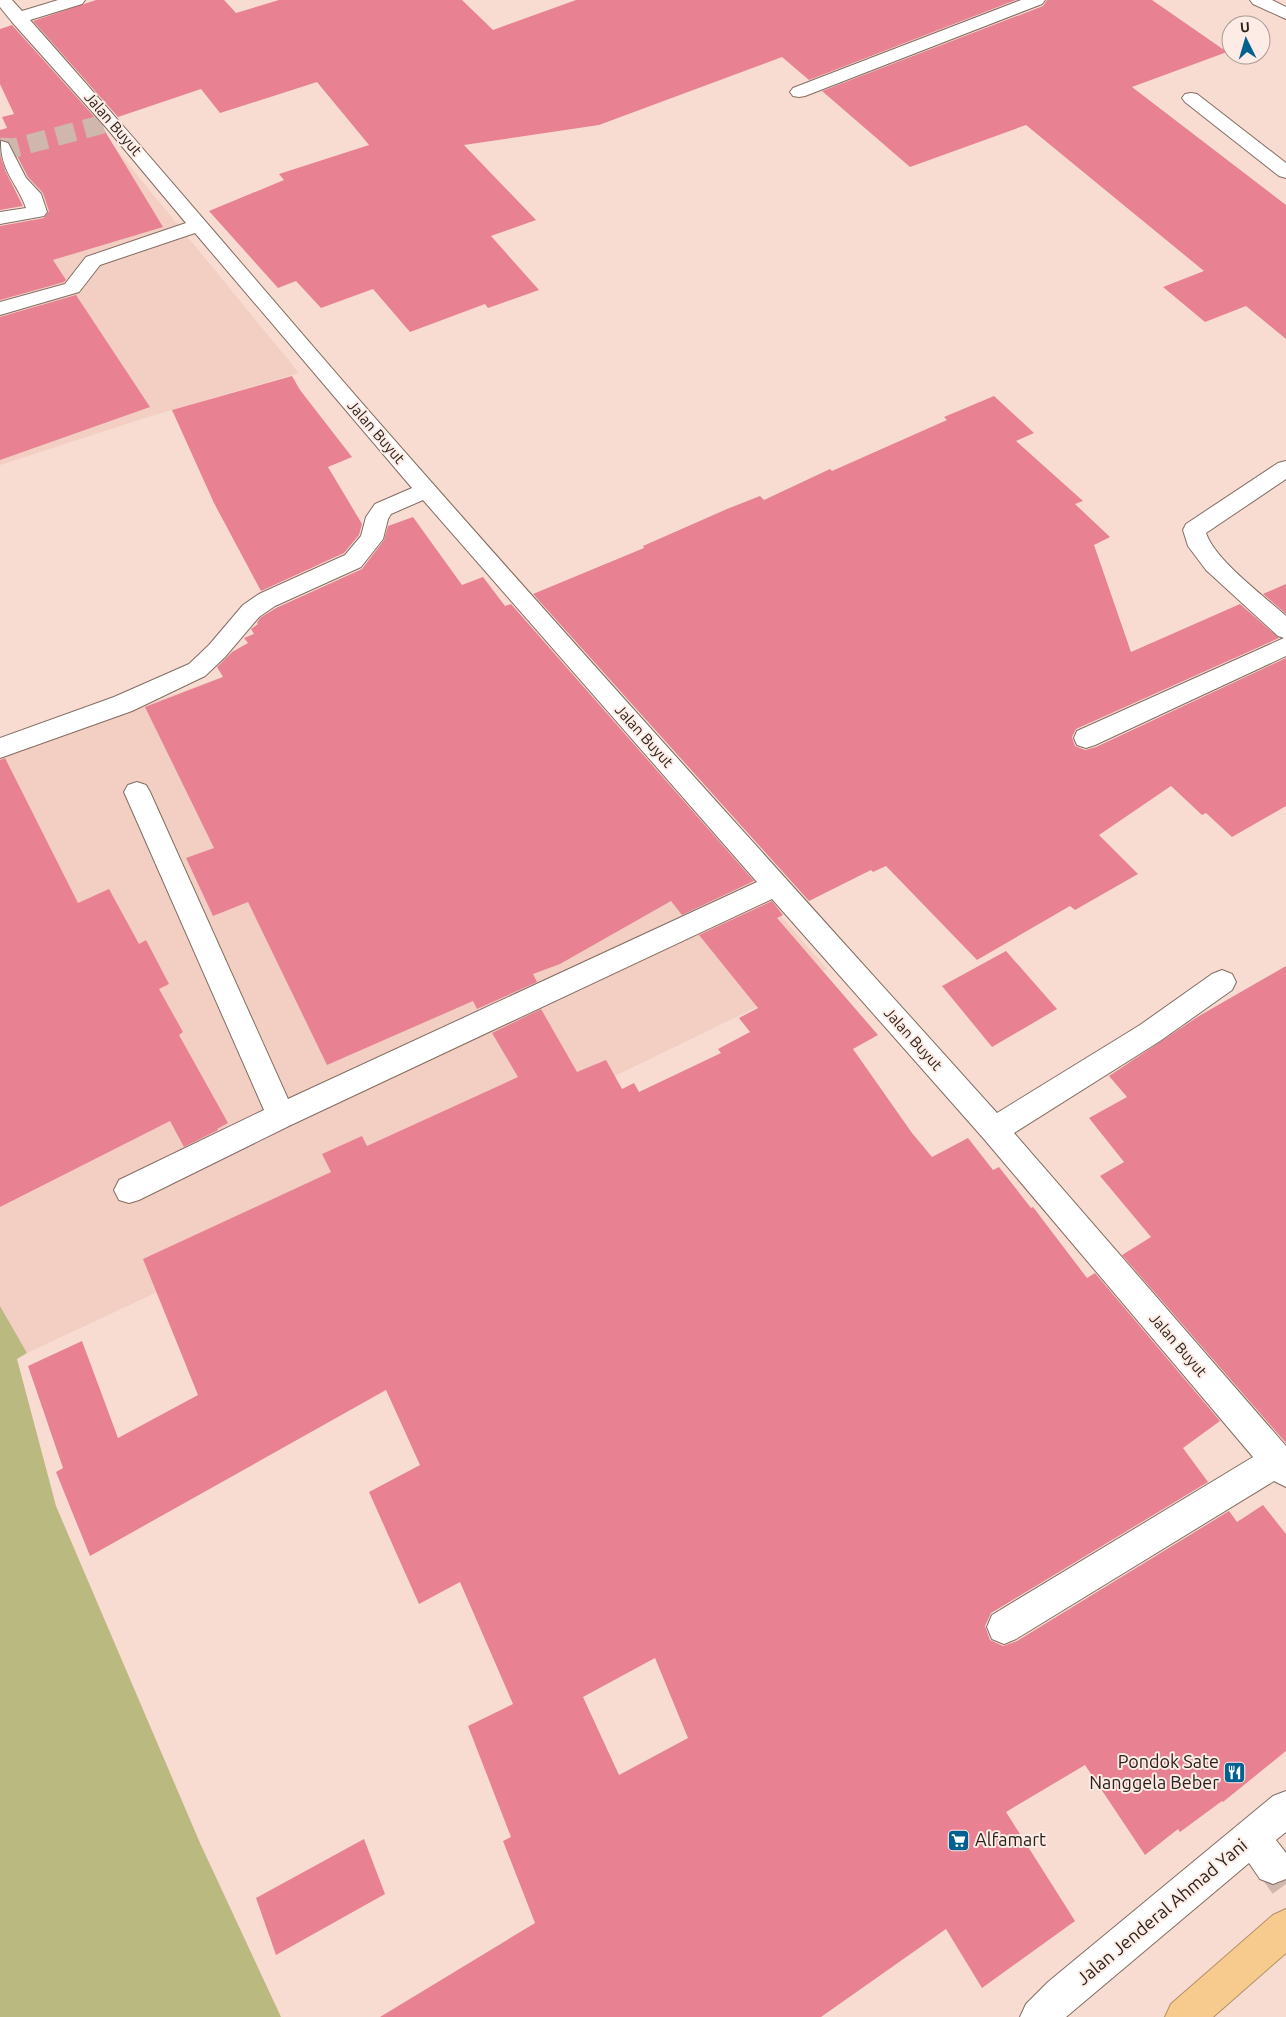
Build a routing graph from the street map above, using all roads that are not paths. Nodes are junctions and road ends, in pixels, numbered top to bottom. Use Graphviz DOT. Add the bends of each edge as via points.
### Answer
graph roads {
  1 [pos="76,0"];
  2 [pos="1036,0"];
  3 [pos="1259,0"];
  4 [pos="8,12"];
  5 [pos="1286,14"];
  6 [pos="799,92"];
  7 [pos="1191,98"];
  8 [pos="1,147"];
  9 [pos="1286,172"];
  10 [pos="0,218"];
  11 [pos="199,225"];
  12 [pos="0,309"];
  13 [pos="1286,468"];
  14 [pos="427,490"];
  15 [pos="1286,630"];
  16 [pos="1286,646"];
  17 [pos="1086,738"];
  18 [pos="0,748"];
  19 [pos="138,792"];
  20 [pos="776,885"];
  21 [pos="1222,982"];
  22 [pos="281,1116"];
  23 [pos="994,1130"];
  24 [pos="129,1190"];
  25 [pos="1282,1466"];
  26 [pos="1004,1627"];
  27 [pos="1286,1809"];
  28 [pos="1252,1837"];
  29 [pos="1273,1866"];
  30 [pos="1286,1928"];
  31 [pos="1040,2017"];
  32 [pos="1184,2017"];
  1 -- 4 [label="street"];
  2 -- 6 [label="street"];
  3 -- 5 [label="street"];
  4 -- 11 [label="street, Jalan Buyut" via="111,122"];
  7 -- 9 [label="street"];
  8 -- 10 [label="street" via="18,181 31,194 37,212"];
  11 -- 12 [label="street" via="93,261 72,288"];
  11 -- 14 [label="street, Jalan Buyut"];
  13 -- 15 [label="street" via="1194,530 1199,546 1214,564"];
  14 -- 18 [label="street" via="383,508 377,517 372,539 353,561 267,600 251,611 197,670 123,704"];
  14 -- 20 [label="street, Jalan Buyut"];
  16 -- 17 [label="street"];
  19 -- 22 [label="street"];
  20 -- 22 [label="street"];
  20 -- 23 [label="street, Jalan Buyut"];
  21 -- 23 [label="street" via="1150,1033"];
  22 -- 24 [label="street"];
  23 -- 25 [label="street, Jalan Buyut"];
  25 -- 26 [label="street"];
  27 -- 28 [label="street, Jalan Jenderal Ahmad Yani"];
  28 -- 29 [label="street"];
  28 -- 31 [label="street, Jalan Jenderal Ahmad Yani" via="1061,1995"];
  30 -- 32 [label="highway"];
}
